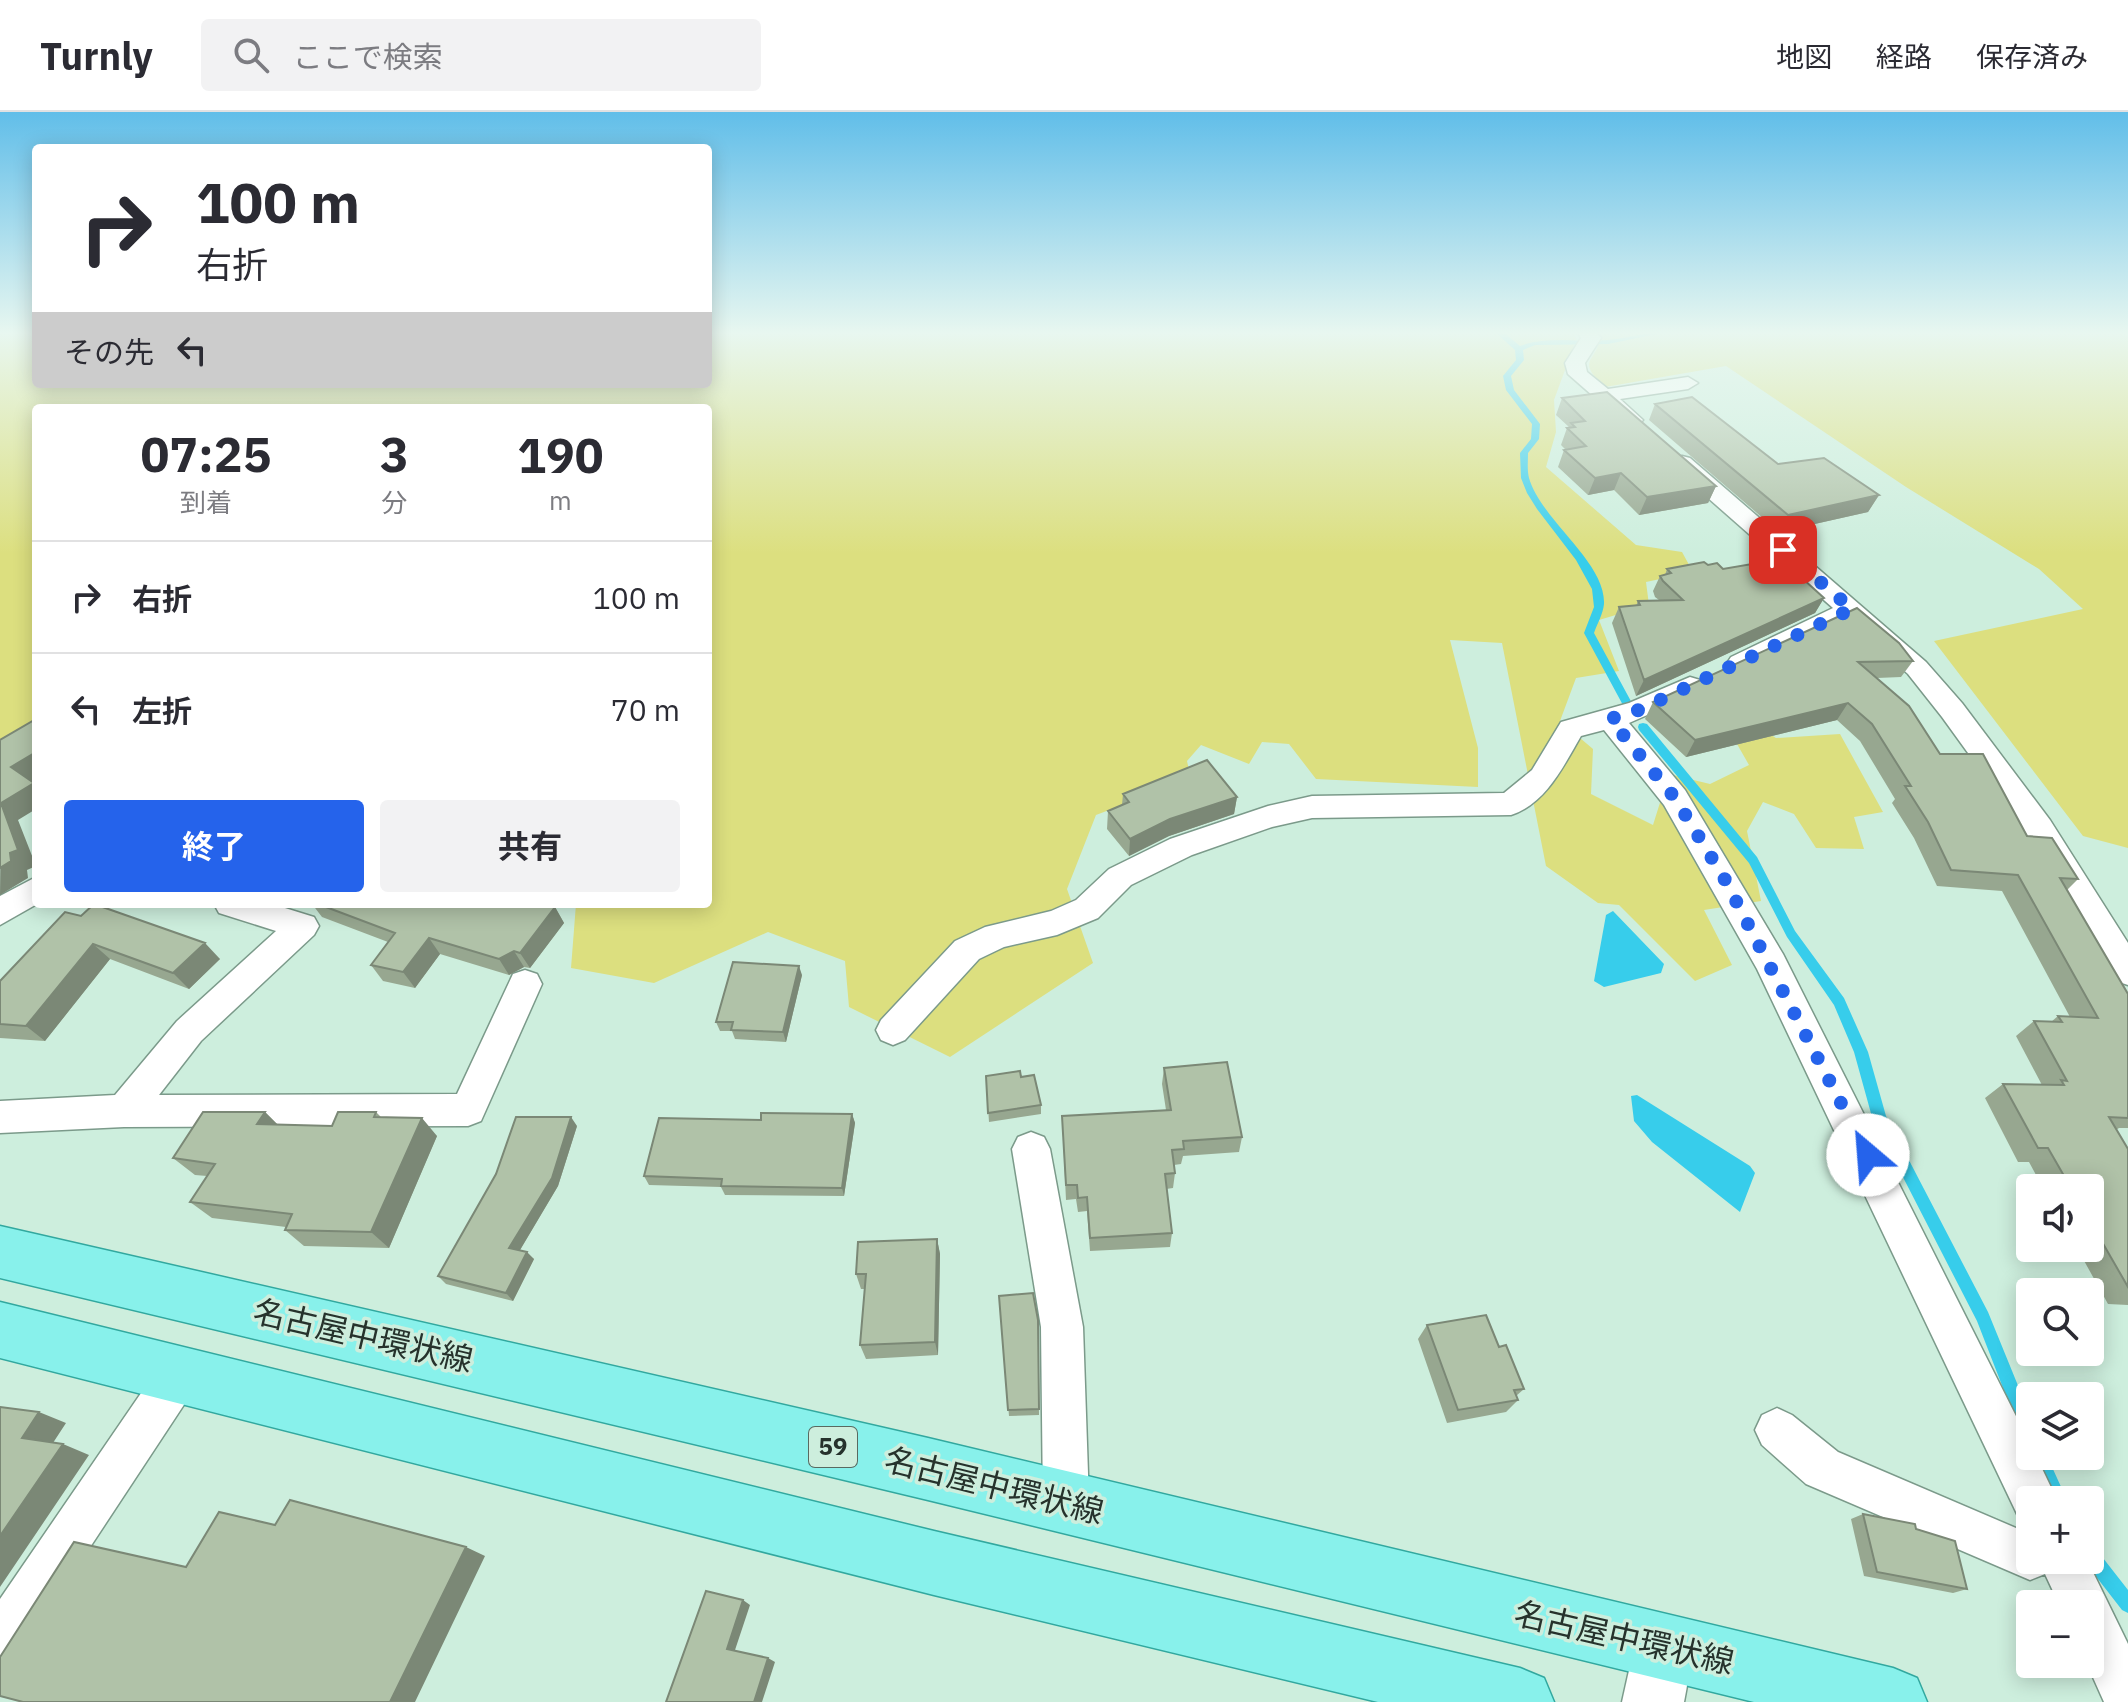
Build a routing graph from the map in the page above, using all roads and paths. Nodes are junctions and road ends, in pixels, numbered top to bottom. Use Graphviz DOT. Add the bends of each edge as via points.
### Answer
graph roads {
  1 [pos="1614,405"];
  2 [pos="1647,433"];
  3 [pos="1669,452"];
  4 [pos="1852,609"];
  5 [pos="1610,719"];
  6 [pos="32,892"];
  7 [pos="243,908"];
  8 [pos="0,912"];
  9 [pos="2128,971"];
  10 [pos="525,984"];
  11 [pos="893,1030"];
  12 [pos="124,1111"];
  13 [pos="0,1117"];
  14 [pos="1031,1149"];
  15 [pos="0,1252"];
  16 [pos="0,1330"];
  17 [pos="178,1376"];
  18 [pos="1777,1430"];
  19 [pos="2027,1486"];
  20 [pos="1066,1503"];
  21 [pos="2016,1552"];
  22 [pos="0,1641"];
  23 [pos="2104,1647"];
  24 [pos="1659,1675"];
  25 [pos="2128,1698"];
  26 [pos="1520,1702"];
  27 [pos="1893,1702"];
  1 -- 2 [label="street"];
  3 -- 4 [label="street"];
  4 -- 5 [label="street"];
  4 -- 9 [label="street" via="1917,668 1952,710 2039,828"];
  5 -- 11 [label="street" via="1571,729 1542,777 1511,804 1312,807 1181,847 1120,877 1087,909 967,950"];
  5 -- 19 [label="street" via="1675,798 1764,951"];
  6 -- 8 [label="street"];
  7 -- 12 [label="street" via="303,926 189,1031"];
  10 -- 12 [label="street" via="468,1110"];
  12 -- 13 [label="street"];
  14 -- 20 [label="street" via="1062,1327"];
  15 -- 20 [label="main road, 名古屋中環状線 / 59"];
  16 -- 17 [label="main road"];
  17 -- 22 [label="street"];
  17 -- 26 [label="main road"];
  18 -- 21 [label="street" via="1822,1468"];
  20 -- 24 [label="main road, 名古屋中環状線 / 59"];
  23 -- 25 [label="street"];
  24 -- 27 [label="main road, 名古屋中環状線 / 59"];
}
